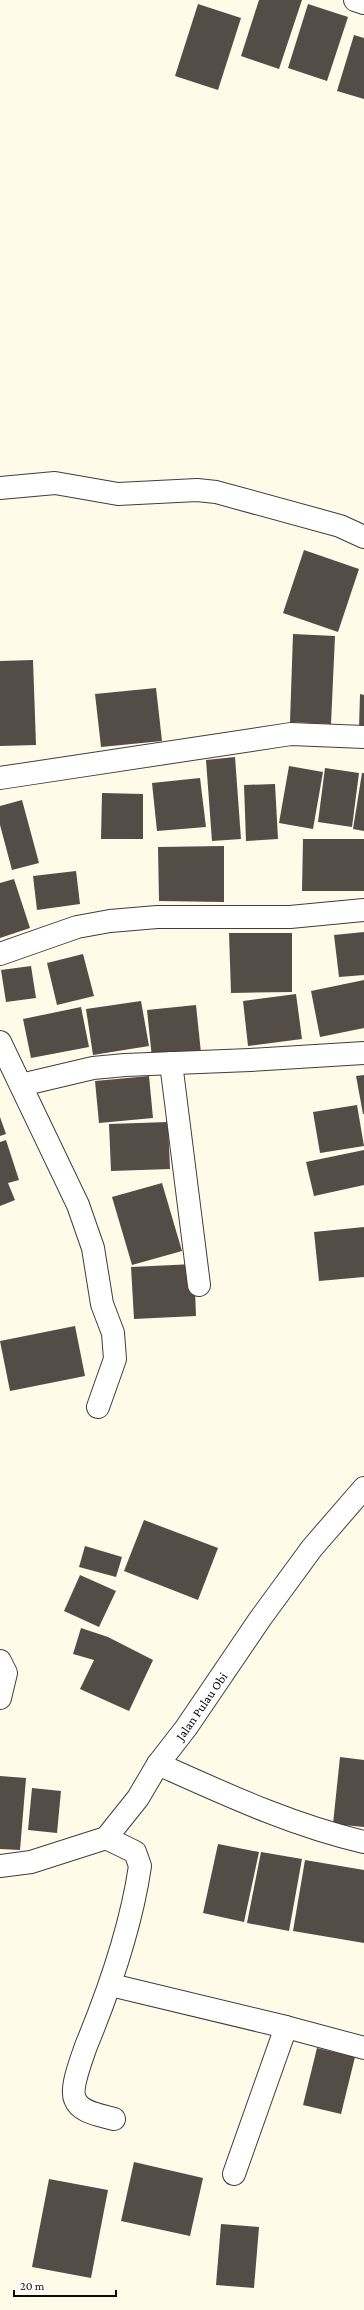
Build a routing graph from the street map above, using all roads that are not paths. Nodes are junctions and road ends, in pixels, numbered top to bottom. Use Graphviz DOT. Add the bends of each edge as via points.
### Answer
graph roads {
  1 [pos="355,0"];
  2 [pos="364,3"];
  3 [pos="0,488"];
  4 [pos="364,537"];
  5 [pos="364,737"];
  6 [pos="0,778"];
  7 [pos="364,910"];
  8 [pos="0,954"];
  9 [pos="0,1042"];
  10 [pos="364,1052"];
  11 [pos="172,1063"];
  12 [pos="21,1085"];
  13 [pos="199,1285"];
  14 [pos="98,1407"];
  15 [pos="364,1488"];
  16 [pos="0,1660"];
  17 [pos="0,1698"];
  18 [pos="158,1764"];
  19 [pos="106,1838"];
  20 [pos="364,1842"];
  21 [pos="0,1866"];
  22 [pos="111,1985"];
  23 [pos="286,2026"];
  24 [pos="364,2048"];
  25 [pos="114,2119"];
  26 [pos="234,2174"];
  1 -- 2 [label="street"];
  3 -- 4 [label="street" via="55,482 118,494 197,490 216,492 340,526"];
  5 -- 6 [label="street" via="291,734"];
  7 -- 8 [label="street" via="290,917 157,917 110,921 77,927"];
  9 -- 12 [label="street"];
  10 -- 11 [label="street"];
  11 -- 12 [label="street" via="93,1068"];
  11 -- 13 [label="street"];
  12 -- 14 [label="street" via="78,1205 93,1248 102,1304 113,1333 115,1359"];
  15 -- 18 [label="street, Jalan Pulau Obi" via="312,1548"];
  16 -- 17 [label="street" via="6,1673"];
  18 -- 19 [label="street, Jalan Pulau Obi" via="138,1798"];
  18 -- 20 [label="street" via="293,1822"];
  19 -- 21 [label="street" via="31,1862"];
  19 -- 22 [label="street" via="135,1852 140,1866"];
  22 -- 23 [label="street"];
  22 -- 25 [label="street" via="83,2054 73,2089 74,2098 79,2106"];
  23 -- 24 [label="street"];
  23 -- 26 [label="street"];
}
